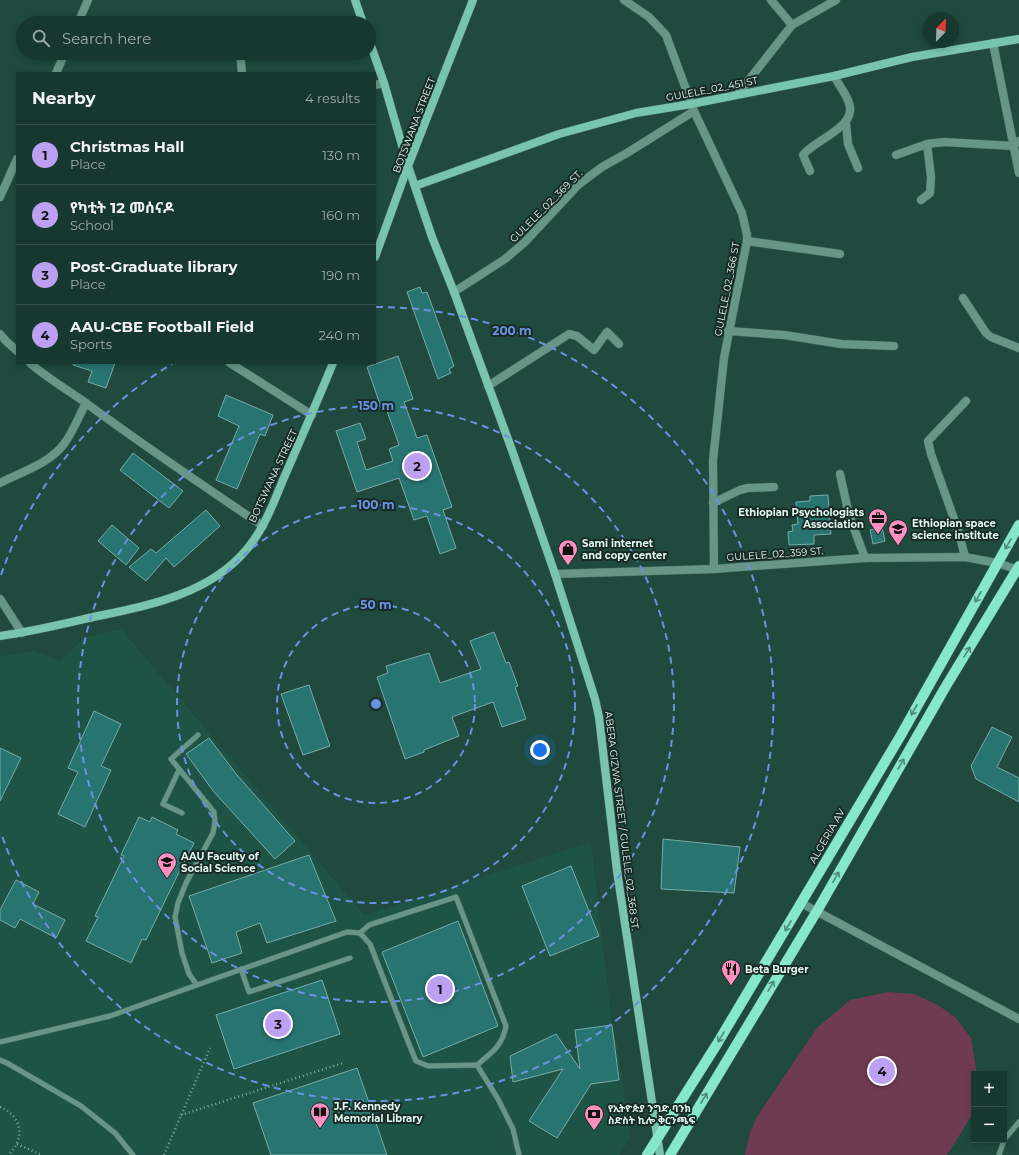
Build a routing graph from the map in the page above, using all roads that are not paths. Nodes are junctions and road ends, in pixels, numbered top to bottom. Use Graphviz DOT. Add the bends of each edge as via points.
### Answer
graph roads {
  1 [pos="88,0"];
  2 [pos="355,0"];
  3 [pos="473,0"];
  4 [pos="624,0"];
  5 [pos="771,0"];
  6 [pos="836,0"];
  7 [pos="81,16"];
  8 [pos="361,16"];
  9 [pos="792,25"];
  10 [pos="1019,38"];
  11 [pos="993,43"];
  12 [pos="62,60"];
  13 [pos="241,60"];
  14 [pos="376,60"];
  15 [pos="56,72"];
  16 [pos="242,72"];
  17 [pos="834,76"];
  18 [pos="384,83"];
  19 [pos="376,85"];
  20 [pos="738,94"];
  21 [pos="693,107"];
  22 [pos="846,123"];
  23 [pos="1016,143"];
  24 [pos="927,144"];
  25 [pos="896,156"];
  26 [pos="16,161"];
  27 [pos="408,166"];
  28 [pos="858,168"];
  29 [pos="810,171"];
  30 [pos="1019,173"];
  31 [pos="415,186"];
  32 [pos="0,197"];
  33 [pos="921,200"];
  34 [pos="747,241"];
  35 [pos="376,254"];
  36 [pos="840,254"];
  37 [pos="454,292"];
  38 [pos="963,298"];
  39 [pos="728,331"];
  40 [pos="0,334"];
  41 [pos="620,344"];
  42 [pos="894,346"];
  43 [pos="1019,348"];
  44 [pos="16,350"];
  45 [pos="31,364"];
  46 [pos="232,364"];
  47 [pos="333,364"];
  48 [pos="488,386"];
  49 [pos="966,401"];
  50 [pos="86,403"];
  51 [pos="312,415"];
  52 [pos="840,474"];
  53 [pos="0,483"];
  54 [pos="774,487"];
  55 [pos="713,503"];
  56 [pos="1019,525"];
  57 [pos="263,526"];
  58 [pos="965,556"];
  59 [pos="865,558"];
  60 [pos="997,563"];
  61 [pos="1018,568"];
  62 [pos="714,569"];
  63 [pos="555,574"];
  64 [pos="0,599"];
  65 [pos="22,633"];
  66 [pos="0,636"];
  67 [pos="198,735"];
  68 [pos="179,770"];
  69 [pos="182,813"];
  70 [pos="801,903"];
  71 [pos="817,911"];
  72 [pos="360,933"];
  73 [pos="350,958"];
  74 [pos="242,969"];
  75 [pos="198,985"];
  76 [pos="1019,1019"];
  77 [pos="0,1042"];
  78 [pos="0,1060"];
  79 [pos="477,1065"];
  80 [pos="1019,1122"];
  81 [pos="657,1138"];
  82 [pos="133,1155"];
  83 [pos="519,1155"];
  84 [pos="647,1155"];
  85 [pos="660,1155"];
  86 [pos="670,1155"];
  87 [pos="999,1155"];
  1 -- 7 [label="street"];
  2 -- 8 [label="main road"];
  3 -- 27 [label="main road, BOTSWANA STREET"];
  4 -- 21 [label="street, GULELE_02_366 ST" via="649,17 666,35"];
  5 -- 9 [label="street"];
  6 -- 9 [label="street"];
  9 -- 20 [label="street"];
  10 -- 11 [label="main road, GULELE_02_451 ST"];
  11 -- 17 [label="main road, GULELE_02_451 ST" via="912,57"];
  11 -- 23 [label="street"];
  12 -- 15 [label="street"];
  13 -- 16 [label="street"];
  14 -- 18 [label="main road, ABERA GIZWA STREET / GULELE_02_368 ST."];
  17 -- 20 [label="main road, GULELE_02_451 ST"];
  17 -- 22 [label="street" via="850,104"];
  18 -- 19 [label="street"];
  18 -- 27 [label="main road, ABERA GIZWA STREET / GULELE_02_368 ST."];
  20 -- 21 [label="main road, GULELE_02_451 ST"];
  21 -- 31 [label="main road, GULELE_02_451 ST" via="636,113 559,134"];
  21 -- 34 [label="street, GULELE_02_366 ST" via="742,213"];
  21 -- 37 [label="street, GULELE_02_369 ST." via="578,185 525,242 505,259"];
  22 -- 28 [label="street" via="848,144"];
  22 -- 29 [label="street" via="803,155"];
  23 -- 24 [label="street"];
  23 -- 30 [label="street"];
  24 -- 25 [label="street"];
  24 -- 33 [label="street" via="930,193"];
  26 -- 32 [label="street"];
  27 -- 31 [label="main road, ABERA GIZWA STREET / GULELE_02_368 ST."];
  27 -- 35 [label="main road, BOTSWANA STREET"];
  31 -- 37 [label="main road, ABERA GIZWA STREET / GULELE_02_368 ST."];
  34 -- 36 [label="street"];
  34 -- 39 [label="street, GULELE_02_366 ST"];
  37 -- 48 [label="main road, ABERA GIZWA STREET / GULELE_02_368 ST."];
  38 -- 43 [label="street" via="986,333"];
  39 -- 42 [label="street" via="784,335 841,344"];
  39 -- 55 [label="street, GULELE_02_366 ST" via="713,460"];
  40 -- 44 [label="street"];
  41 -- 48 [label="street" via="607,332 594,350 577,336 570,334"];
  45 -- 50 [label="street"];
  46 -- 51 [label="street"];
  47 -- 51 [label="main road, BOTSWANA STREET"];
  48 -- 63 [label="main road, ABERA GIZWA STREET / GULELE_02_368 ST."];
  49 -- 58 [label="street" via="928,441"];
  50 -- 53 [label="street" via="64,444 56,453 44,462"];
  50 -- 57 [label="street"];
  51 -- 57 [label="main road, BOTSWANA STREET"];
  52 -- 59 [label="street" via="849,515"];
  54 -- 55 [label="street" via="740,490"];
  55 -- 62 [label="street, GULELE_02_366 ST"];
  56 -- 60 [label="main road, ALGERIA AV, one-way"];
  57 -- 65 [label="main road, BOTSWANA STREET" via="247,550 199,587 144,606"];
  58 -- 59 [label="street, GULELE_02_359 ST."];
  58 -- 60 [label="street, GULELE_02_359 ST."];
  59 -- 62 [label="street, GULELE_02_359 ST."];
  60 -- 61 [label="street, GULELE_02_359 ST."];
  60 -- 70 [label="main road, ALGERIA AV, one-way" via="901,735"];
  71 -- 61 [label="main road, one-way" via="946,686"];
  62 -- 63 [label="street, GULELE_02_359 ST."];
  63 -- 81 [label="main road, ABERA GIZWA STREET / GULELE_02_368 ST." via="599,718 617,871"];
  64 -- 65 [label="street"];
  65 -- 66 [label="main road, BOTSWANA STREET"];
  67 -- 68 [label="lane" via="170,759"];
  68 -- 69 [label="lane" via="163,804"];
  68 -- 75 [label="lane" via="214,812 215,822 213,833 186,883 175,918 189,974"];
  70 -- 71 [label="street"];
  70 -- 81 [label="main road, ALGERIA AV, one-way" via="717,1044"];
  71 -- 76 [label="street"];
  86 -- 71 [label="main road, one-way"];
  72 -- 74 [label="lane" via="347,932"];
  72 -- 79 [label="lane" via="370,944 416,1061 428,1066"];
  72 -- 79 [label="lane" via="369,924 456,897 506,1026 499,1046"];
  73 -- 74 [label="lane" via="249,992"];
  74 -- 75 [label="lane"];
  75 -- 77 [label="lane" via="110,1016"];
  78 -- 82 [label="lane" via="82,1106 116,1133"];
  79 -- 83 [label="lane" via="513,1129"];
  80 -- 87 [label="lane" via="1004,1140"];
  81 -- 84 [label="main road, ALGERIA AV"];
  81 -- 85 [label="main road, ABERA GIZWA STREET / GULELE_02_368 ST."];
}
